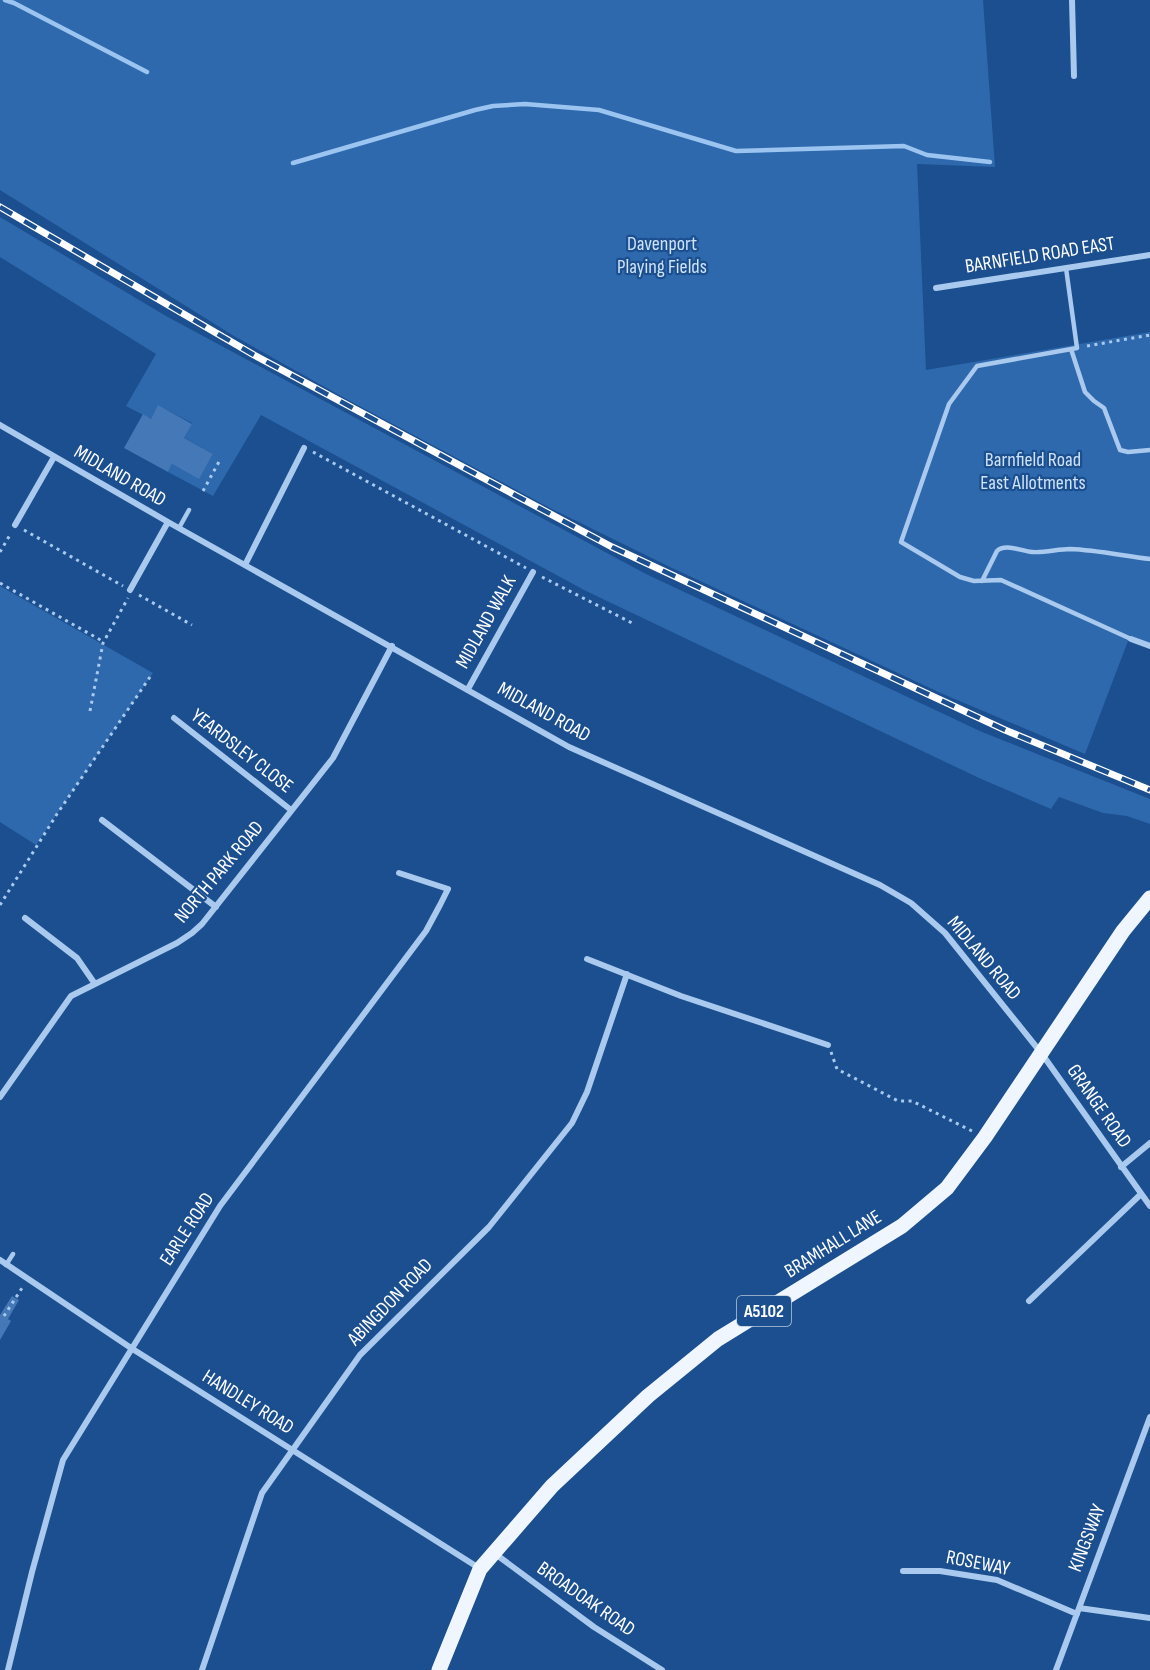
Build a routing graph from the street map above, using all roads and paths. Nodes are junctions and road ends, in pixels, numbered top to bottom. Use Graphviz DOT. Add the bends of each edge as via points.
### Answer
graph roads {
  1 [pos="1072,0"];
  2 [pos="1074,76"];
  3 [pos="1150,255"];
  4 [pos="1066,268"];
  5 [pos="936,288"];
  6 [pos="1150,335"];
  7 [pos="1074,348"];
  8 [pos="0,425"];
  9 [pos="304,448"];
  10 [pos="1150,450"];
  11 [pos="54,457"];
  12 [pos="221,458"];
  13 [pos="203,491"];
  14 [pos="189,510"];
  15 [pos="168,522"];
  16 [pos="15,525"];
  17 [pos="179,528"];
  18 [pos="0,552"];
  19 [pos="1150,559"];
  20 [pos="245,565"];
  21 [pos="532,572"];
  22 [pos="982,581"];
  23 [pos="0,583"];
  24 [pos="130,590"];
  25 [pos="634,624"];
  26 [pos="192,626"];
  27 [pos="1131,639"];
  28 [pos="104,642"];
  29 [pos="392,646"];
  30 [pos="1150,646"];
  31 [pos="150,677"];
  32 [pos="468,688"];
  33 [pos="90,711"];
  34 [pos="174,718"];
  35 [pos="291,810"];
  36 [pos="102,820"];
  37 [pos="399,873"];
  38 [pos="1150,898"];
  39 [pos="0,905"];
  40 [pos="216,907"];
  41 [pos="25,918"];
  42 [pos="587,959"];
  43 [pos="627,974"];
  44 [pos="95,984"];
  45 [pos="828,1045"];
  46 [pos="1042,1054"];
  47 [pos="0,1097"];
  48 [pos="985,1137"];
  49 [pos="1150,1143"];
  50 [pos="1121,1167"];
  51 [pos="1141,1194"];
  52 [pos="1150,1206"];
  53 [pos="13,1254"];
  54 [pos="3,1262"];
  55 [pos="28,1279"];
  56 [pos="1029,1300"];
  57 [pos="4,1316"];
  58 [pos="131,1348"];
  59 [pos="1150,1417"];
  60 [pos="291,1450"];
  61 [pos="493,1553"];
  62 [pos="480,1569"];
  63 [pos="903,1571"];
  64 [pos="1078,1611"];
  65 [pos="1150,1618"];
  66 [pos="8,1670"];
  67 [pos="202,1670"];
  68 [pos="439,1670"];
  69 [pos="662,1670"];
  70 [pos="1056,1670"];
  1 -- 2 [label="street"];
  3 -- 4 [label="street, BARNFIELD ROAD EAST"];
  4 -- 5 [label="street, BARNFIELD ROAD EAST"];
  4 -- 7 [label="lane"];
  6 -- 7 [label="path"];
  7 -- 10 [label="lane" via="1085,392 1104,408 1120,450"];
  7 -- 22 [label="lane" via="977,366 949,404 901,542 960,577"];
  8 -- 11 [label="street, MIDLAND ROAD"];
  9 -- 20 [label="street"];
  9 -- 21 [label="path"];
  11 -- 15 [label="street, MIDLAND ROAD"];
  11 -- 16 [label="street"];
  12 -- 13 [label="path"];
  14 -- 17 [label="lane"];
  15 -- 17 [label="street, MIDLAND ROAD"];
  15 -- 24 [label="street"];
  16 -- 18 [label="path"];
  16 -- 24 [label="path"];
  17 -- 20 [label="street, MIDLAND ROAD"];
  19 -- 22 [label="lane" via="1068,549 1032,552 1004,547 997,551"];
  20 -- 29 [label="street, MIDLAND ROAD"];
  21 -- 25 [label="path"];
  21 -- 32 [label="street, MIDLAND WALK"];
  22 -- 27 [label="lane" via="1001,580"];
  23 -- 28 [label="path"];
  26 -- 28 [label="path" via="132,591"];
  27 -- 30 [label="street"];
  28 -- 33 [label="path"];
  29 -- 32 [label="street, MIDLAND ROAD"];
  29 -- 35 [label="street, NORTH PARK ROAD" via="333,758"];
  31 -- 39 [label="path"];
  32 -- 46 [label="street, MIDLAND ROAD" via="569,747 880,885 911,903 945,933"];
  34 -- 35 [label="street, YEARDSLEY CLOSE"];
  35 -- 40 [label="street, NORTH PARK ROAD"];
  36 -- 40 [label="street"];
  37 -- 58 [label="street, EARLE ROAD" via="448,889 441,905 426,931 220,1206"];
  38 -- 46 [label="main road, BRAMHALL LANE / A5102" via="1123,931"];
  40 -- 44 [label="street, NORTH PARK ROAD" via="177,943"];
  41 -- 44 [label="street" via="77,958"];
  42 -- 43 [label="street"];
  43 -- 45 [label="street"];
  43 -- 60 [label="street, ABINGDON ROAD" via="587,1092 572,1123 489,1227 360,1355"];
  44 -- 47 [label="street, NORTH PARK ROAD" via="71,996"];
  45 -- 48 [label="path" via="837,1069 898,1101 912,1101"];
  46 -- 48 [label="main road, BRAMHALL LANE / A5102"];
  46 -- 50 [label="street, GRANGE ROAD"];
  48 -- 61 [label="main road, BRAMHALL LANE / A5102" via="946,1188 902,1226 718,1339 648,1396 552,1486"];
  49 -- 50 [label="street"];
  50 -- 51 [label="street, GRANGE ROAD"];
  51 -- 52 [label="street, GRANGE ROAD"];
  51 -- 56 [label="street"];
  53 -- 54 [label="lane"];
  54 -- 55 [label="street, HANDLEY ROAD"];
  55 -- 57 [label="path"];
  55 -- 58 [label="street, HANDLEY ROAD"];
  58 -- 60 [label="street, HANDLEY ROAD"];
  58 -- 66 [label="street, EARLE ROAD" via="63,1460"];
  59 -- 64 [label="street, KINGSWAY"];
  60 -- 62 [label="street, HANDLEY ROAD"];
  60 -- 67 [label="street, ABINGDON ROAD" via="262,1493"];
  61 -- 62 [label="main road, BRAMHALL LANE / A5102"];
  61 -- 69 [label="street, BROADOAK ROAD" via="594,1627"];
  62 -- 68 [label="main road, BRAMHALL LANE / A5102"];
  63 -- 64 [label="street, ROSEWAY" via="940,1571 997,1580"];
  64 -- 65 [label="street, ROSEWAY"];
  64 -- 70 [label="street, KINGSWAY"];
}
